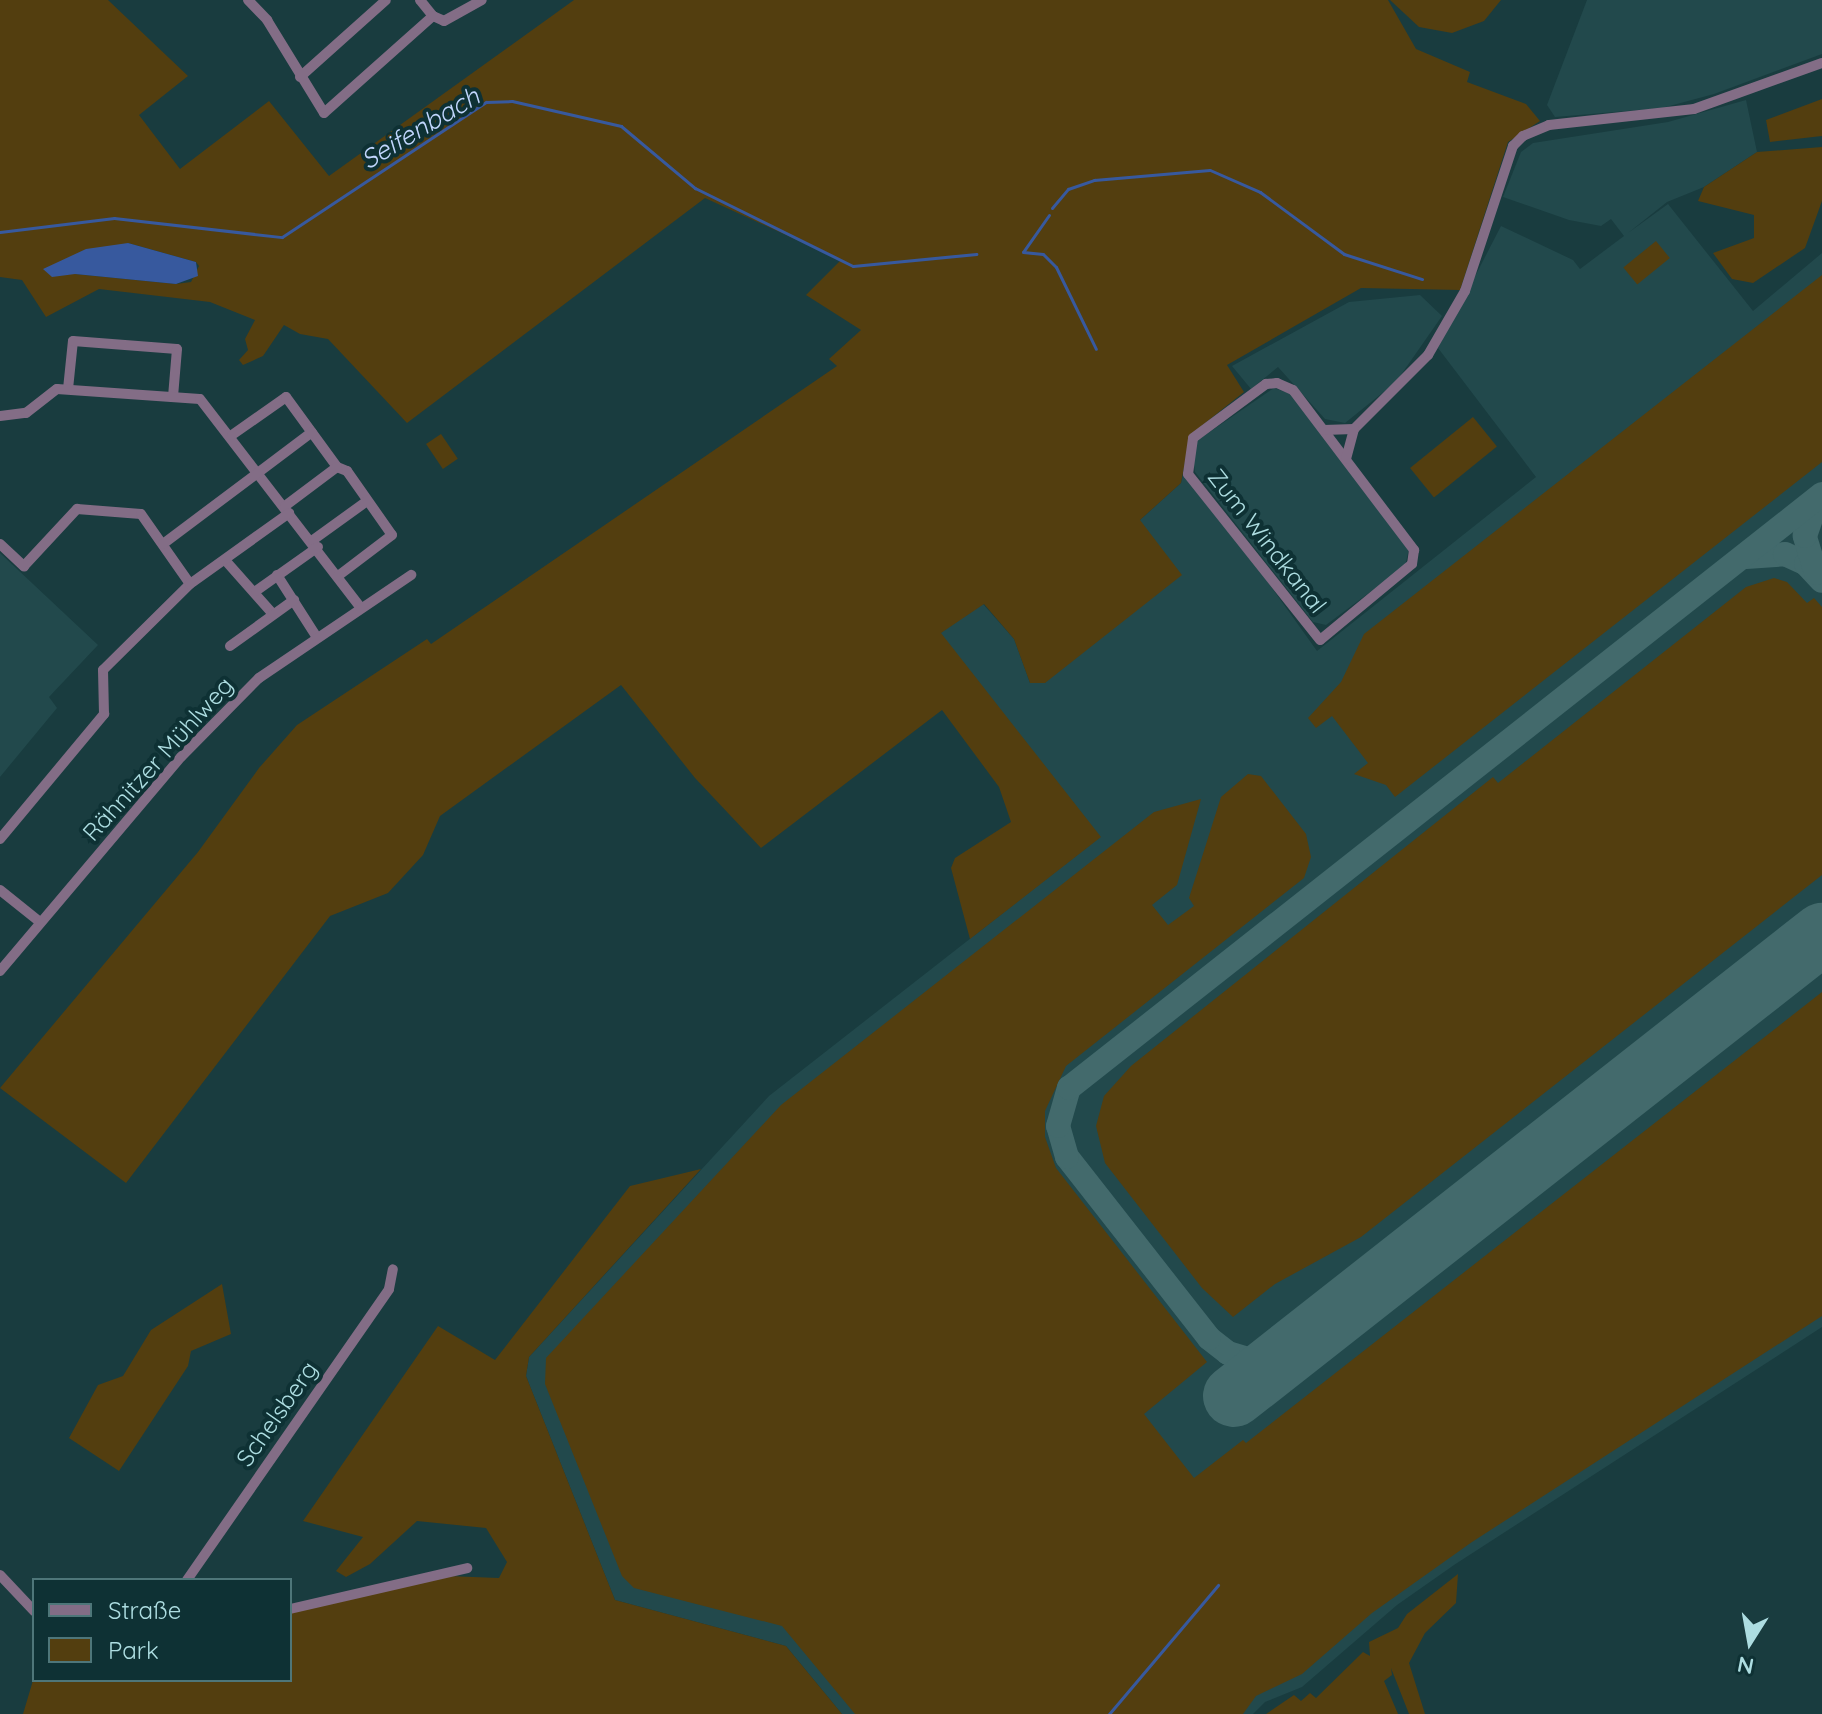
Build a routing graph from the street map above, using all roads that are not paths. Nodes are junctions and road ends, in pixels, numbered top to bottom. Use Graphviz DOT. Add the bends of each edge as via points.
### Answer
graph roads {
  1 [pos="248,0"];
  2 [pos="386,0"];
  3 [pos="420,0"];
  4 [pos="482,0"];
  5 [pos="433,16"];
  6 [pos="1822,63"];
  7 [pos="300,77"];
  8 [pos="68,389"];
  9 [pos="173,397"];
  10 [pos="0,416"];
  11 [pos="1354,429"];
  12 [pos="1324,430"];
  13 [pos="312,432"];
  14 [pos="232,435"];
  15 [pos="1346,459"];
  16 [pos="337,467"];
  17 [pos="259,471"];
  18 [pos="367,501"];
  19 [pos="287,510"];
  20 [pos="0,544"];
  21 [pos="163,544"];
  22 [pos="316,544"];
  23 [pos="225,560"];
  24 [pos="277,575"];
  25 [pos="411,575"];
  26 [pos="338,576"];
  27 [pos="190,584"];
  28 [pos="256,591"];
  29 [pos="294,600"];
  30 [pos="360,607"];
  31 [pos="273,614"];
  32 [pos="316,636"];
  33 [pos="230,646"];
  34 [pos="0,839"];
  35 [pos="0,890"];
  36 [pos="40,922"];
  37 [pos="0,971"];
  38 [pos="393,1269"];
  39 [pos="467,1568"];
  40 [pos="0,1575"];
  41 [pos="188,1578"];
  42 [pos="32,1609"];
  43 [pos="292,1609"];
  1 -- 7 [label="street" via="267,20"];
  2 -- 7 [label="street"];
  3 -- 5 [label="street"];
  4 -- 5 [label="street" via="444,21"];
  5 -- 7 [label="street" via="324,113"];
  6 -- 11 [label="street" via="1694,109 1549,125 1523,136 1513,146 1473,271 1450,320 1412,375"];
  8 -- 9 [label="street"];
  8 -- 9 [label="street" via="73,341 162,347 177,349"];
  8 -- 10 [label="street" via="47,395 26,413"];
  9 -- 14 [label="street" via="200,399"];
  11 -- 12 [label="street"];
  11 -- 15 [label="street"];
  12 -- 15 [label="street, Zum Windkanal"];
  12 -- 15 [label="street, Zum Windkanal" via="1293,390 1266,384 1193,438 1187,454 1188,474 1320,640 1412,564 1414,550 1406,534"];
  13 -- 14 [label="street" via="286,397"];
  13 -- 16 [label="street"];
  13 -- 17 [label="street"];
  14 -- 17 [label="street"];
  16 -- 18 [label="street" via="347,471"];
  16 -- 19 [label="street"];
  17 -- 19 [label="street"];
  17 -- 21 [label="street"];
  18 -- 22 [label="street"];
  18 -- 26 [label="street" via="392,535"];
  19 -- 22 [label="street"];
  19 -- 23 [label="street"];
  20 -- 21 [label="street" via="24,566 77,509 141,514"];
  21 -- 27 [label="street"];
  22 -- 24 [label="street"];
  22 -- 26 [label="street"];
  23 -- 27 [label="street"];
  23 -- 28 [label="street" via="248,590"];
  24 -- 28 [label="street"];
  24 -- 29 [label="street"];
  25 -- 30 [label="street, Rähnitzer Mühlweg"];
  26 -- 30 [label="street"];
  27 -- 34 [label="street" via="103,670 104,714"];
  28 -- 31 [label="street"];
  29 -- 31 [label="street"];
  29 -- 32 [label="street"];
  30 -- 32 [label="street, Rähnitzer Mühlweg"];
  31 -- 33 [label="street"];
  32 -- 36 [label="street, Rähnitzer Mühlweg" via="259,678 181,757"];
  35 -- 36 [label="street"];
  36 -- 37 [label="street, Rähnitzer Mühlweg"];
  38 -- 41 [label="street, Schelsberg" via="389,1289"];
  39 -- 43 [label="street"];
  40 -- 42 [label="street"];
}
